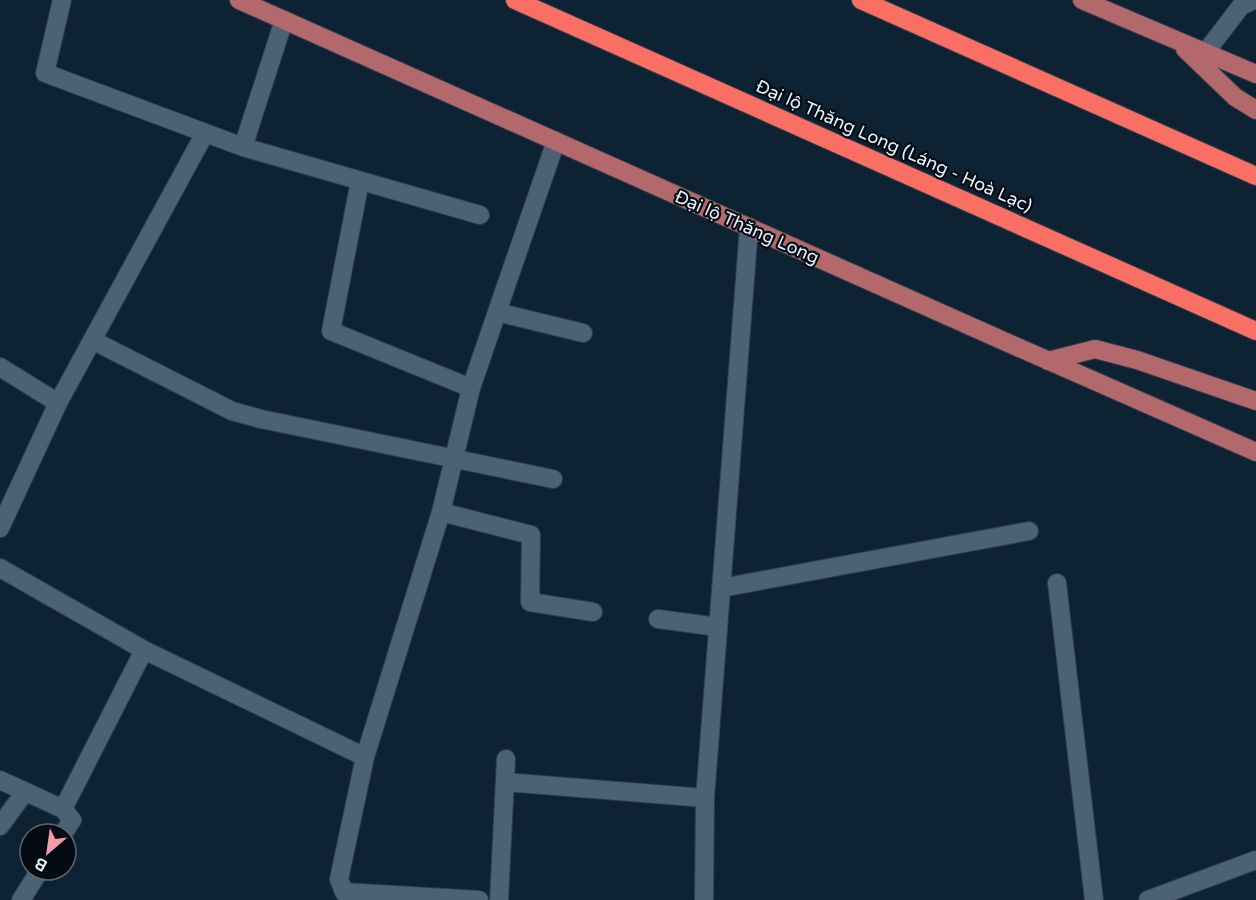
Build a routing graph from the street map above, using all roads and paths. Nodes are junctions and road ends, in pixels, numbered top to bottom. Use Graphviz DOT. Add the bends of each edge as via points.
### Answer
graph roads {
  1 [pos="62,0"];
  2 [pos="240,0"];
  3 [pos="515,0"];
  4 [pos="861,0"];
  5 [pos="1083,0"];
  6 [pos="1254,0"];
  7 [pos="285,20"];
  8 [pos="1177,42"];
  9 [pos="1205,53"];
  10 [pos="1256,74"];
  11 [pos="1256,110"];
  12 [pos="205,133"];
  13 [pos="556,141"];
  14 [pos="243,147"];
  15 [pos="1256,176"];
  16 [pos="360,181"];
  17 [pos="480,215"];
  18 [pos="749,227"];
  19 [pos="497,312"];
  20 [pos="1256,331"];
  21 [pos="583,333"];
  22 [pos="92,339"];
  23 [pos="1048,361"];
  24 [pos="0,367"];
  25 [pos="471,388"];
  26 [pos="1256,401"];
  27 [pos="58,403"];
  28 [pos="1256,452"];
  29 [pos="455,459"];
  30 [pos="553,479"];
  31 [pos="441,512"];
  32 [pos="0,528"];
  33 [pos="1029,531"];
  34 [pos="0,568"];
  35 [pos="1057,583"];
  36 [pos="721,588"];
  37 [pos="593,612"];
  38 [pos="658,619"];
  39 [pos="718,627"];
  40 [pos="144,650"];
  41 [pos="365,757"];
  42 [pos="506,759"];
  43 [pos="0,780"];
  44 [pos="505,782"];
  45 [pos="25,792"];
  46 [pos="705,798"];
  47 [pos="63,809"];
  48 [pos="71,822"];
  49 [pos="0,826"];
  50 [pos="1256,860"];
  51 [pos="32,882"];
  52 [pos="341,896"];
  53 [pos="21,900"];
  54 [pos="477,900"];
  55 [pos="499,900"];
  56 [pos="704,900"];
  57 [pos="1094,900"];
  58 [pos="1148,900"];
  1 -- 12 [label="street" via="45,74"];
  2 -- 7 [label="main road, Đại lộ Thăng Long"];
  3 -- 20 [label="highway, Đại lộ Thăng Long (Láng - Hoà Lạc)"];
  4 -- 15 [label="highway"];
  5 -- 8 [label="main road"];
  6 -- 9 [label="street" via="1241,6"];
  7 -- 13 [label="main road, Đại lộ Thăng Long"];
  7 -- 14 [label="street"];
  8 -- 9 [label="main road"];
  8 -- 11 [label="main road" via="1235,97"];
  9 -- 10 [label="main road"];
  12 -- 14 [label="street"];
  12 -- 22 [label="street"];
  13 -- 18 [label="main road, Đại lộ Thăng Long"];
  13 -- 19 [label="street"];
  14 -- 16 [label="street"];
  16 -- 17 [label="street"];
  16 -- 25 [label="street" via="331,331"];
  18 -- 23 [label="main road, Đại lộ Thăng Long"];
  18 -- 36 [label="street"];
  19 -- 21 [label="street"];
  19 -- 25 [label="street"];
  22 -- 27 [label="street"];
  22 -- 29 [label="street" via="232,411"];
  23 -- 26 [label="main road" via="1095,349"];
  23 -- 28 [label="main road, Đại lộ Thăng Long"];
  24 -- 27 [label="street"];
  25 -- 29 [label="street"];
  27 -- 32 [label="street"];
  29 -- 30 [label="street"];
  29 -- 31 [label="street"];
  31 -- 37 [label="street" via="531,535 530,602"];
  31 -- 41 [label="street"];
  33 -- 36 [label="street"];
  34 -- 40 [label="street"];
  35 -- 57 [label="street"];
  36 -- 39 [label="street"];
  38 -- 39 [label="street"];
  39 -- 46 [label="street"];
  40 -- 41 [label="street"];
  40 -- 47 [label="street"];
  41 -- 52 [label="street" via="339,879"];
  42 -- 44 [label="street"];
  43 -- 45 [label="street"];
  44 -- 46 [label="street"];
  44 -- 55 [label="street"];
  45 -- 47 [label="street"];
  45 -- 49 [label="street"];
  46 -- 56 [label="street"];
  47 -- 48 [label="street"];
  50 -- 58 [label="street"];
  51 -- 53 [label="street"];
  52 -- 54 [label="street"];
}
